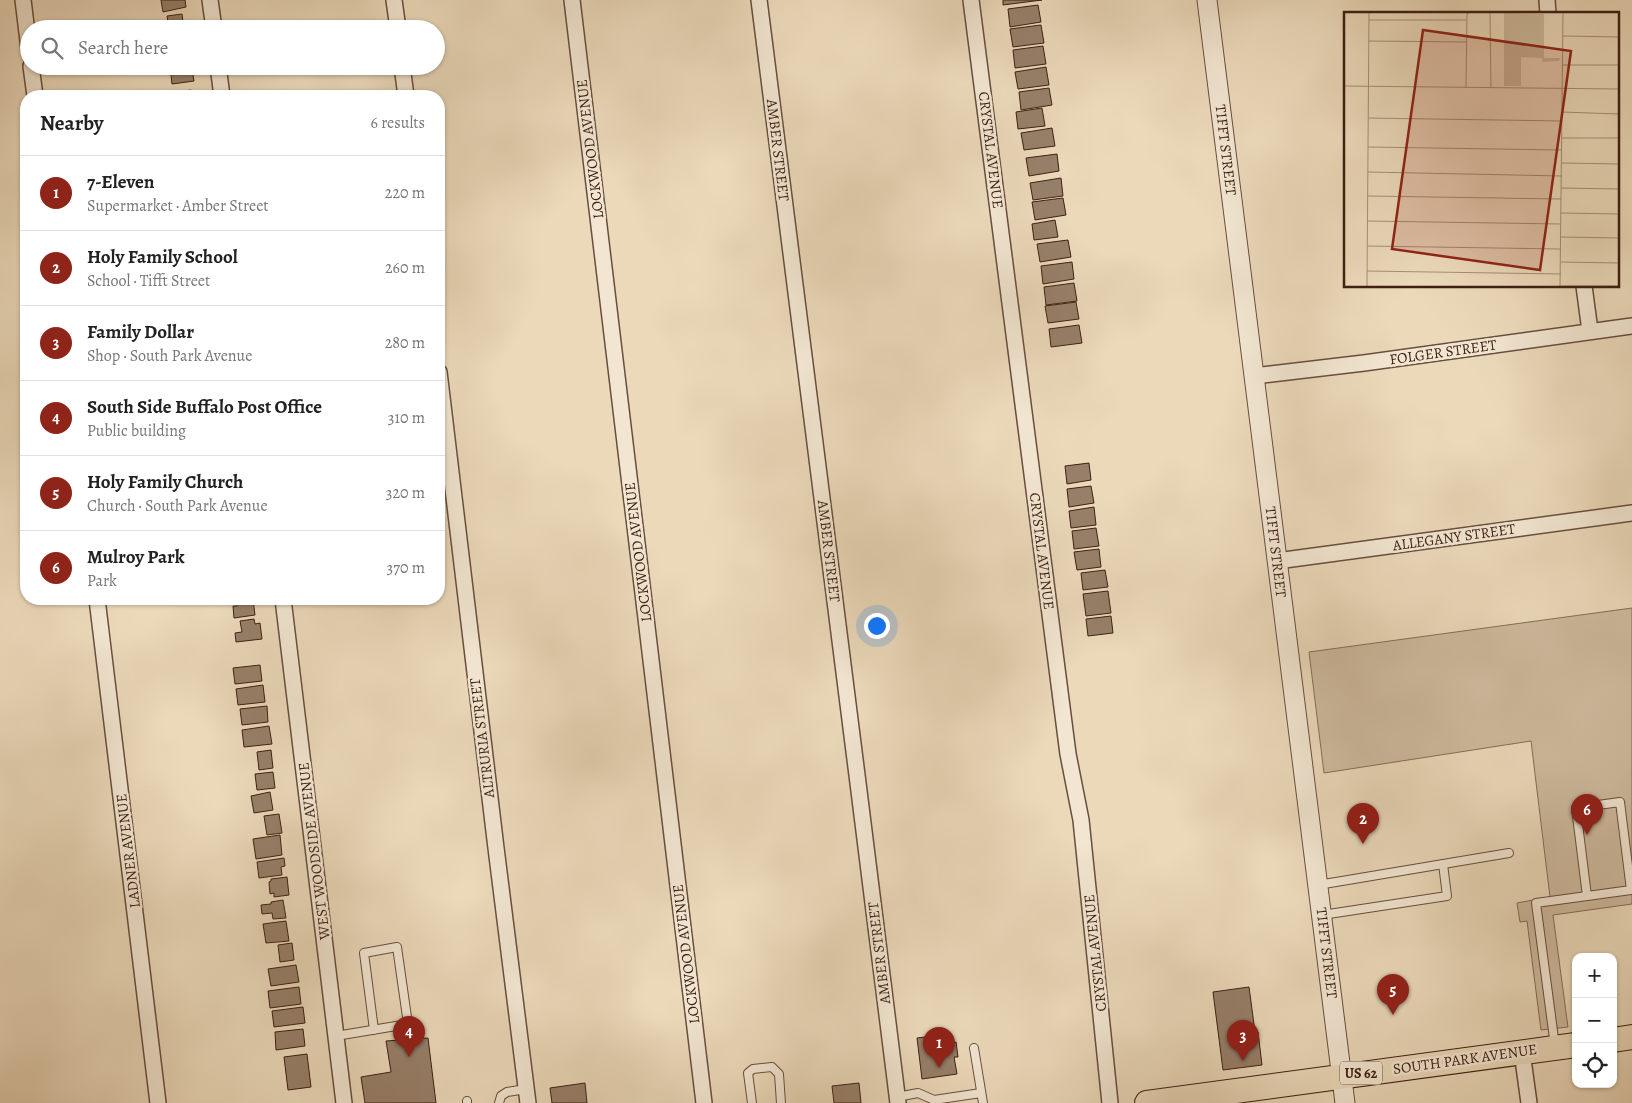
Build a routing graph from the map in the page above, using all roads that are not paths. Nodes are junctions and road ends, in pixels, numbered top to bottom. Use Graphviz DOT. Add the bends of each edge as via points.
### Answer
graph roads {
  1 [pos="23,0"];
  2 [pos="210,0"];
  3 [pos="394,0"];
  4 [pos="572,0"];
  5 [pos="758,0"];
  6 [pos="971,0"];
  7 [pos="1207,0"];
  8 [pos="25,20"];
  9 [pos="213,20"];
  10 [pos="397,20"];
  11 [pos="32,75"];
  12 [pos="219,75"];
  13 [pos="403,75"];
  14 [pos="34,90"];
  15 [pos="221,90"];
  16 [pos="405,90"];
  17 [pos="1584,288"];
  18 [pos="1632,326"];
  19 [pos="1590,331"];
  20 [pos="1254,376"];
  21 [pos="445,423"];
  22 [pos="1632,513"];
  23 [pos="1277,561"];
  24 [pos="98,605"];
  25 [pos="284,605"];
  26 [pos="1509,854"];
  27 [pos="1443,864"];
  28 [pos="1318,885"];
  29 [pos="1587,896"];
  30 [pos="1322,915"];
  31 [pos="374,1030"];
  32 [pos="336,1036"];
  33 [pos="1632,1037"];
  34 [pos="1617,1039"];
  35 [pos="1566,1046"];
  36 [pos="974,1048"];
  37 [pos="1522,1052"];
  38 [pos="1342,1075"];
  39 [pos="981,1093"];
  40 [pos="527,1096"];
  41 [pos="897,1100"];
  42 [pos="934,1101"];
  43 [pos="1173,1101"];
  44 [pos="158,1103"];
  45 [pos="344,1103"];
  46 [pos="499,1103"];
  47 [pos="704,1103"];
  48 [pos="752,1103"];
  49 [pos="781,1103"];
  50 [pos="983,1103"];
  51 [pos="1110,1103"];
  52 [pos="1147,1103"];
  53 [pos="1345,1103"];
  54 [pos="1529,1103"];
  1 -- 8 [label="street"];
  2 -- 9 [label="street"];
  3 -- 10 [label="street"];
  4 -- 47 [label="street, LOCKWOOD AVENUE"];
  5 -- 41 [label="street, AMBER STREET"];
  6 -- 51 [label="street, CRYSTAL AVENUE" via="1068,754 1080,820"];
  7 -- 20 [label="street, TIFFT STREET"];
  11 -- 14 [label="street"];
  12 -- 15 [label="street"];
  13 -- 16 [label="street"];
  17 -- 19 [label="street"];
  18 -- 19 [label="street, FOLGER STREET"];
  19 -- 20 [label="street, FOLGER STREET"];
  20 -- 23 [label="street, TIFFT STREET"];
  21 -- 40 [label="street, ALTRURIA STREET"];
  22 -- 23 [label="street, ALLEGANY STREET"];
  23 -- 28 [label="street, TIFFT STREET"];
  24 -- 44 [label="street, LADNER AVENUE"];
  25 -- 32 [label="street, WEST WOODSIDE AVENUE"];
  26 -- 27 [label="lane"];
  27 -- 28 [label="lane"];
  27 -- 30 [label="lane" via="1448,896"];
  28 -- 30 [label="street, TIFFT STREET"];
  29 -- 29 [label="lane" via="1631,890 1620,802 1576,808"];
  29 -- 35 [label="lane" via="1536,903"];
  30 -- 38 [label="street, TIFFT STREET"];
  31 -- 31 [label="lane" via="408,1024 397,948 364,953"];
  31 -- 32 [label="lane"];
  32 -- 45 [label="street, WEST WOODSIDE AVENUE"];
  33 -- 34 [label="main road"];
  35 -- 37 [label="main road, SOUTH PARK AVENUE / US 62"];
  36 -- 39 [label="lane"];
  37 -- 38 [label="main road, SOUTH PARK AVENUE / US 62"];
  37 -- 54 [label="street"];
  38 -- 43 [label="main road, SOUTH PARK AVENUE / US 62"];
  38 -- 53 [label="street, TIFFT STREET"];
  39 -- 42 [label="lane"];
  39 -- 50 [label="lane"];
  40 -- 46 [label="lane" via="508,1092 501,1096"];
  41 -- 42 [label="lane" via="918,1093"];
  43 -- 52 [label="main road, SOUTH PARK AVENUE / US 62"];
  48 -- 49 [label="lane" via="748,1073 753,1068 772,1067 779,1074"];
}
